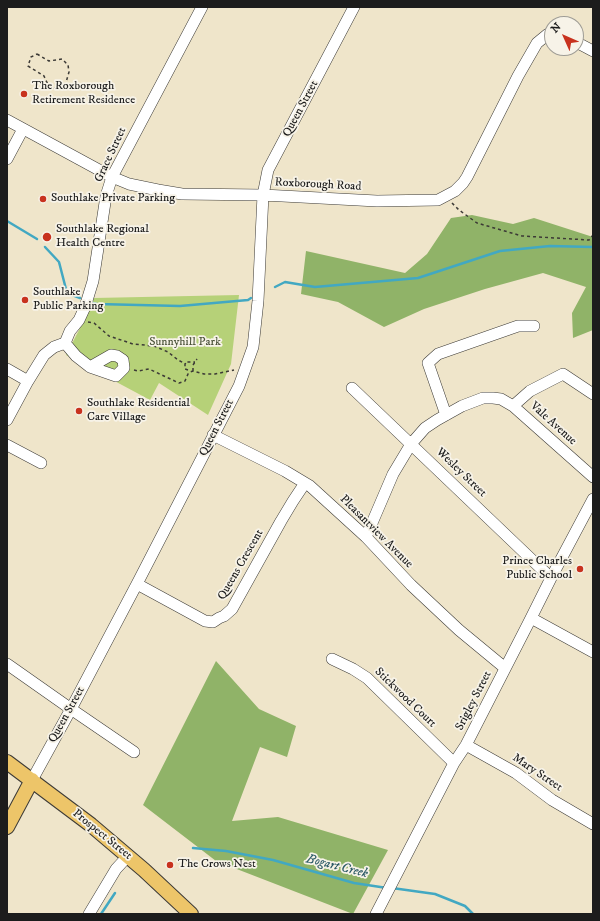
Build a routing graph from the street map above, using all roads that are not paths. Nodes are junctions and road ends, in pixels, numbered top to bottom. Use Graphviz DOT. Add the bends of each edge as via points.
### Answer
graph roads {
  1 [pos="202,7"];
  2 [pos="354,7"];
  3 [pos="544,37"];
  4 [pos="584,46"];
  5 [pos="593,51"];
  6 [pos="7,120"];
  7 [pos="24,129"];
  8 [pos="7,159"];
  9 [pos="112,177"];
  10 [pos="263,195"];
  11 [pos="534,326"];
  12 [pos="65,343"];
  13 [pos="90,367"];
  14 [pos="7,369"];
  15 [pos="28,381"];
  16 [pos="352,388"];
  17 [pos="593,394"];
  18 [pos="513,406"];
  19 [pos="446,415"];
  20 [pos="7,420"];
  21 [pos="213,435"];
  22 [pos="412,444"];
  23 [pos="7,445"];
  24 [pos="41,463"];
  25 [pos="593,478"];
  26 [pos="305,483"];
  27 [pos="593,499"];
  28 [pos="366,537"];
  29 [pos="551,578"];
  30 [pos="137,584"];
  31 [pos="532,618"];
  32 [pos="593,652"];
  33 [pos="332,659"];
  34 [pos="7,664"];
  35 [pos="506,668"];
  36 [pos="71,709"];
  37 [pos="466,744"];
  38 [pos="134,752"];
  39 [pos="7,762"];
  40 [pos="454,763"];
  41 [pos="32,780"];
  42 [pos="593,824"];
  43 [pos="7,827"];
  44 [pos="128,856"];
  45 [pos="89,914"];
  46 [pos="191,914"];
  47 [pos="376,914"];
  1 -- 9 [label="street, Grace Street"];
  2 -- 10 [label="street, Queen Street" via="268,170"];
  3 -- 10 [label="street, Roxborough Road" via="537,43 518,76 467,177 455,191 438,200 377,201"];
  4 -- 5 [label="street"];
  6 -- 7 [label="street, Roxborough Road"];
  7 -- 8 [label="street"];
  7 -- 9 [label="street, Roxborough Road"];
  9 -- 10 [label="street, Roxborough Road" via="129,184 182,194"];
  9 -- 12 [label="street, Grace Street" via="106,196 93,281 79,320"];
  10 -- 21 [label="street, Queen Street" via="253,347 239,386"];
  11 -- 19 [label="street" via="518,326 438,354 428,363"];
  12 -- 13 [label="street"];
  12 -- 15 [label="street" via="44,355"];
  13 -- 13 [label="street" via="116,376 124,368 122,360 111,355"];
  14 -- 15 [label="street"];
  15 -- 20 [label="street"];
  16 -- 22 [label="street, Wesley Street"];
  17 -- 18 [label="street" via="563,374 530,391"];
  18 -- 19 [label="street, Vale Avenue" via="501,399 483,398"];
  18 -- 25 [label="street, Vale Avenue"];
  19 -- 22 [label="street, Vale Avenue" via="425,428"];
  21 -- 26 [label="street, Pleasantview Avenue"];
  21 -- 30 [label="street, Queen Street"];
  22 -- 28 [label="street, Vale Avenue" via="393,474"];
  22 -- 29 [label="street, Wesley Street"];
  23 -- 24 [label="street"];
  26 -- 28 [label="street, Pleasantview Avenue"];
  26 -- 30 [label="street, Queens Crescent" via="280,521 232,609 224,616 212,622 205,621"];
  27 -- 29 [label="street, Srigley Street"];
  28 -- 35 [label="street, Pleasantview Avenue" via="411,586"];
  29 -- 31 [label="street, Srigley Street"];
  30 -- 36 [label="street, Queen Street"];
  31 -- 32 [label="street"];
  31 -- 35 [label="street, Srigley Street"];
  33 -- 40 [label="street, Stickwood Court" via="367,678"];
  34 -- 36 [label="street"];
  35 -- 37 [label="street, Srigley Street"];
  36 -- 38 [label="street"];
  36 -- 41 [label="street, Queen Street"];
  37 -- 40 [label="street, Srigley Street"];
  37 -- 42 [label="street, Mary Street" via="516,773 552,800"];
  39 -- 41 [label="main road, Prospect Street"];
  40 -- 47 [label="street, Srigley Street"];
  41 -- 43 [label="main road, Queen Street"];
  41 -- 44 [label="main road, Prospect Street"];
  44 -- 45 [label="street" via="116,869"];
  44 -- 46 [label="main road, Prospect Street"];
}
